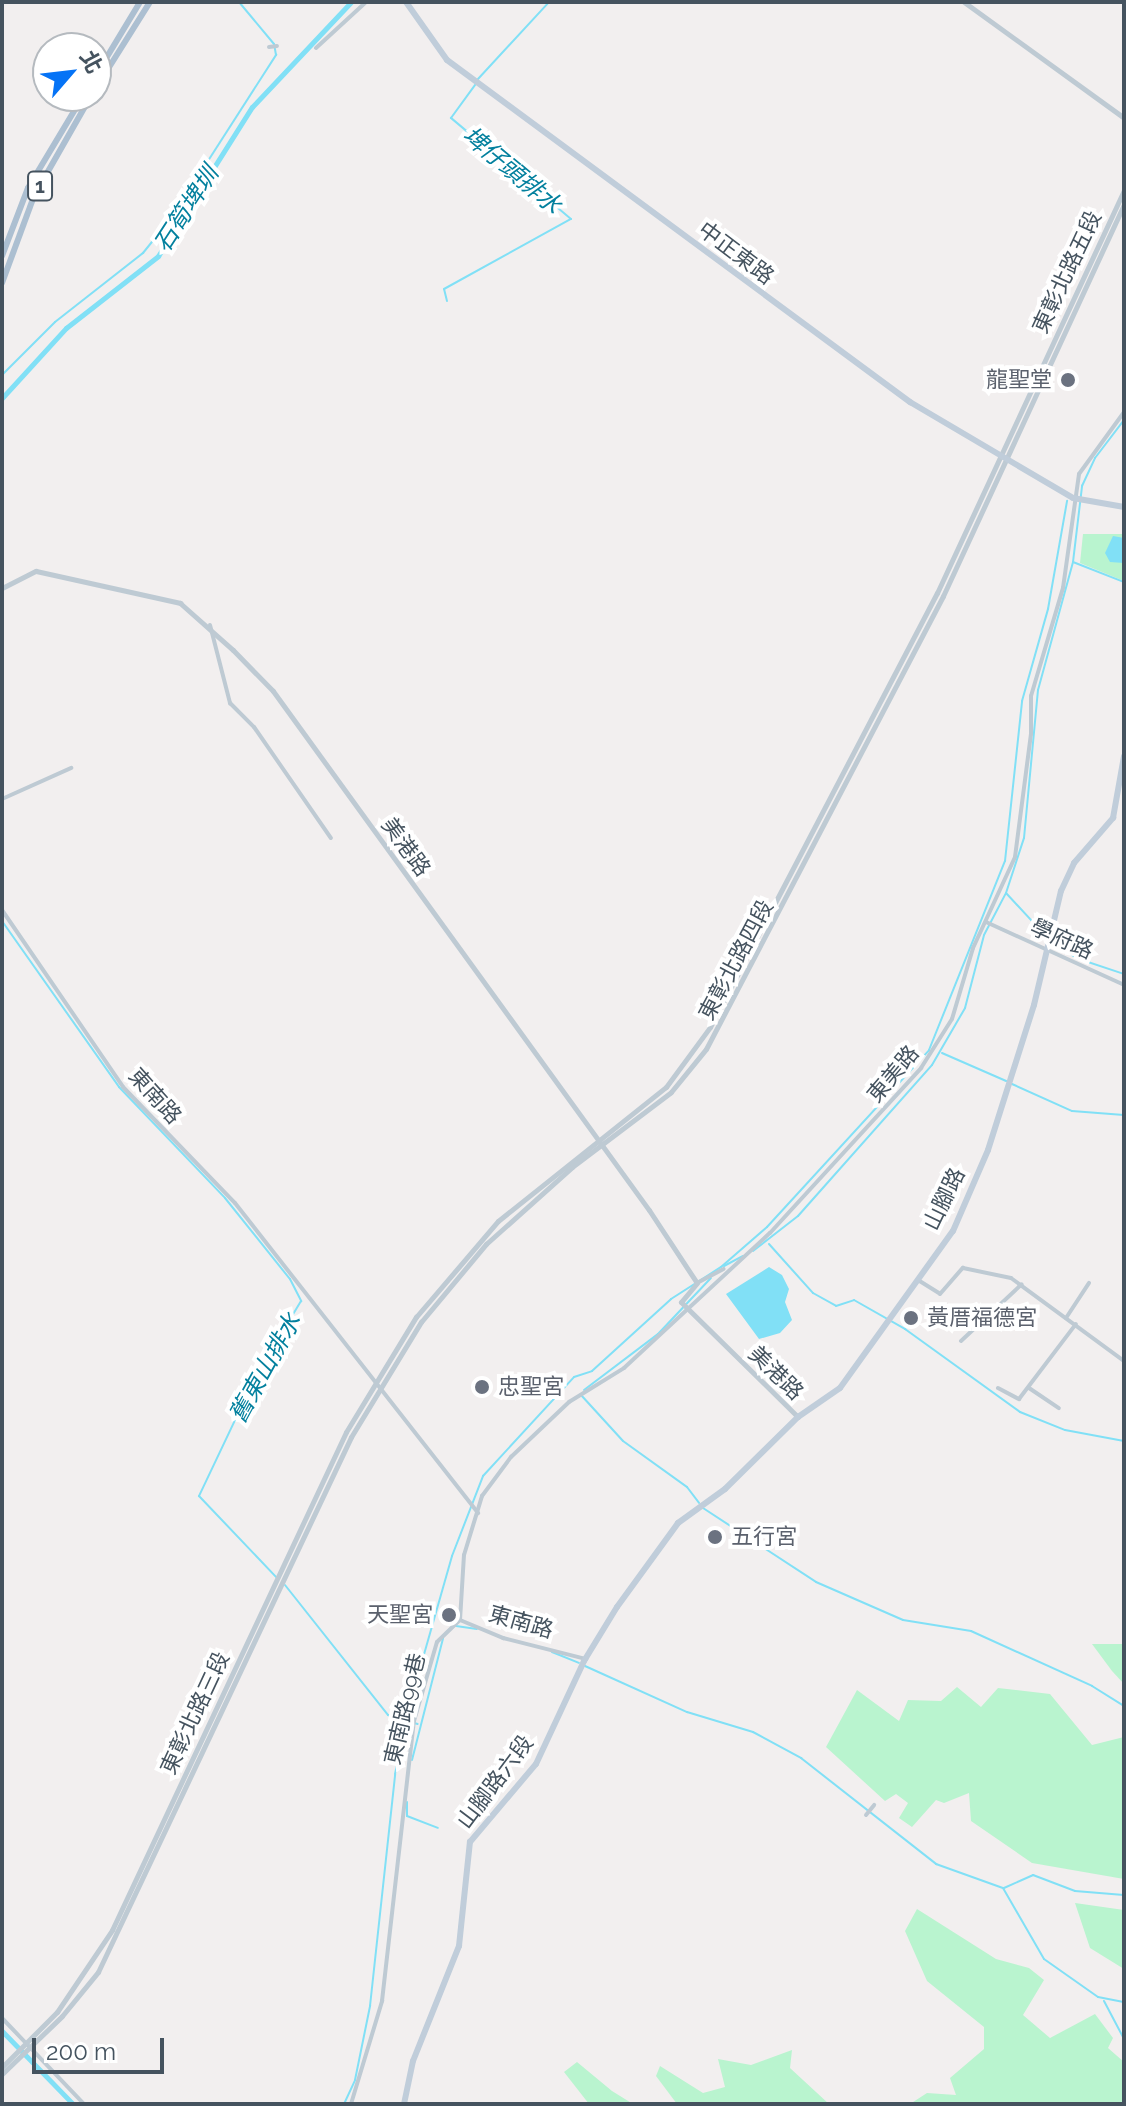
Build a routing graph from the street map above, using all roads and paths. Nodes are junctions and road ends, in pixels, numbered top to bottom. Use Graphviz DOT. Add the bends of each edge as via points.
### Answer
graph roads {
  1 [pos="140,2"];
  2 [pos="150,2"];
  3 [pos="366,2"];
  4 [pos="406,2"];
  5 [pos="964,2"];
  6 [pos="277,46"];
  7 [pos="269,47"];
  8 [pos="112,48"];
  9 [pos="316,48"];
  10 [pos="112,63"];
  11 [pos="73,112"];
  12 [pos="82,112"];
  13 [pos="1124,118"];
  14 [pos="1124,190"];
  15 [pos="1124,204"];
  16 [pos="2,256"];
  17 [pos="2,283"];
  18 [pos="1124,412"];
  19 [pos="1006,460"];
  20 [pos="1073,498"];
  21 [pos="1124,507"];
  22 [pos="2,588"];
  23 [pos="210,625"];
  24 [pos="1124,756"];
  25 [pos="71,768"];
  26 [pos="2,799"];
  27 [pos="331,838"];
  28 [pos="782,892"];
  29 [pos="789,896"];
  30 [pos="2,910"];
  31 [pos="986,922"];
  32 [pos="1048,947"];
  33 [pos="1124,985"];
  34 [pos="599,1141"];
  35 [pos="728,1266"];
  36 [pos="918,1280"];
  37 [pos="696,1281"];
  38 [pos="1089,1283"];
  39 [pos="1022,1284"];
  40 [pos="686,1308"];
  41 [pos="1066,1318"];
  42 [pos="1076,1324"];
  43 [pos="961,1341"];
  44 [pos="1124,1361"];
  45 [pos="373,1382"];
  46 [pos="378,1388"];
  47 [pos="998,1388"];
  48 [pos="1029,1388"];
  49 [pos="1059,1408"];
  50 [pos="798,1417"];
  51 [pos="478,1514"];
  52 [pos="460,1620"];
  53 [pos="585,1660"];
  54 [pos="874,1805"];
  55 [pos="866,1815"];
  56 [pos="2,2018"];
  57 [pos="28,2045"];
  58 [pos="18,2054"];
  59 [pos="2,2067"];
  60 [pos="2,2074"];
  61 [pos="81,2103"];
  62 [pos="351,2104"];
  63 [pos="404,2104"];
  1 -- 8 [label="main road"];
  2 -- 10 [label="main road"];
  3 -- 9 [label="street"];
  4 -- 19 [label="main road, 中正東路" via="447,60 910,402"];
  5 -- 13 [label="street"];
  6 -- 7 [label="street"];
  11 -- 16 [label="main road, 1" via="28,188"];
  12 -- 17 [label="main road, 1" via="34,196"];
  14 -- 19 [label="street, 東彰北路五段" via="1084,267"];
  15 -- 19 [label="street, 東彰北路五段"];
  18 -- 20 [label="street, 東美路" via="1096,444"];
  19 -- 20 [label="main road, 中正東路"];
  19 -- 28 [label="street, 東彰北路四段"];
  19 -- 29 [label="street, 東彰北路四段"];
  20 -- 21 [label="main road, 中正東路"];
  20 -- 31 [label="street, 東美路" via="1063,588 1031,696 1015,857"];
  22 -- 23 [label="street, 美港路" via="36,571 180,603"];
  23 -- 27 [label="street" via="230,703 254,727"];
  23 -- 34 [label="street, 美港路" via="273,691"];
  24 -- 32 [label="main road, 山腳路" via="1113,818 1070,870"];
  25 -- 26 [label="street"];
  28 -- 29 [label="street"];
  28 -- 34 [label="street, 東彰北路四段" via="690,1059 666,1087"];
  29 -- 34 [label="street, 東彰北路四段" via="706,1049 671,1092"];
  30 -- 45 [label="street, 東南路" via="123,1087 235,1203"];
  31 -- 32 [label="street, 學府路"];
  31 -- 35 [label="street, 東美路" via="952,1019 930,1057 770,1233"];
  32 -- 33 [label="street, 學府路"];
  32 -- 36 [label="main road, 山腳路" via="988,1150 953,1231"];
  34 -- 37 [label="street, 美港路"];
  34 -- 45 [label="street, 東彰北路四段" via="476,1244"];
  34 -- 46 [label="street, 東彰北路四段" via="486,1244 429,1311"];
  35 -- 37 [label="street"];
  35 -- 40 [label="street, 東南路"];
  36 -- 39 [label="street" via="940,1294 960,1270 973,1266"];
  36 -- 50 [label="main road, 山腳路" via="840,1388"];
  37 -- 40 [label="street" via="681,1302"];
  38 -- 41 [label="street"];
  39 -- 41 [label="street"];
  39 -- 43 [label="street"];
  40 -- 50 [label="street, 美港路"];
  40 -- 51 [label="street, 東南路" via="624,1368 581,1395 511,1457 482,1496"];
  41 -- 42 [label="street"];
  42 -- 44 [label="street"];
  42 -- 48 [label="street"];
  45 -- 46 [label="street, 東南路"];
  45 -- 57 [label="street, 東彰北路三段" via="112,1930 83,1978"];
  46 -- 51 [label="street, 東南路"];
  46 -- 57 [label="street, 東彰北路三段" via="98,1972"];
  47 -- 48 [label="street" via="1017,1400"];
  48 -- 49 [label="street"];
  50 -- 53 [label="main road, 山腳路" via="660,1545"];
  51 -- 52 [label="street, 東南路" via="459,1581"];
  52 -- 53 [label="street, 東南路" via="503,1638"];
  52 -- 62 [label="street, 東南路99巷" via="437,1642 412,1733 382,2001"];
  53 -- 63 [label="main road, 山腳路六段" via="536,1764 470,1842 459,1946 413,2061"];
  54 -- 55 [label="street"];
  56 -- 57 [label="street"];
  57 -- 58 [label="street"];
  57 -- 61 [label="street"];
  58 -- 59 [label="street"];
  58 -- 60 [label="street"];
}
